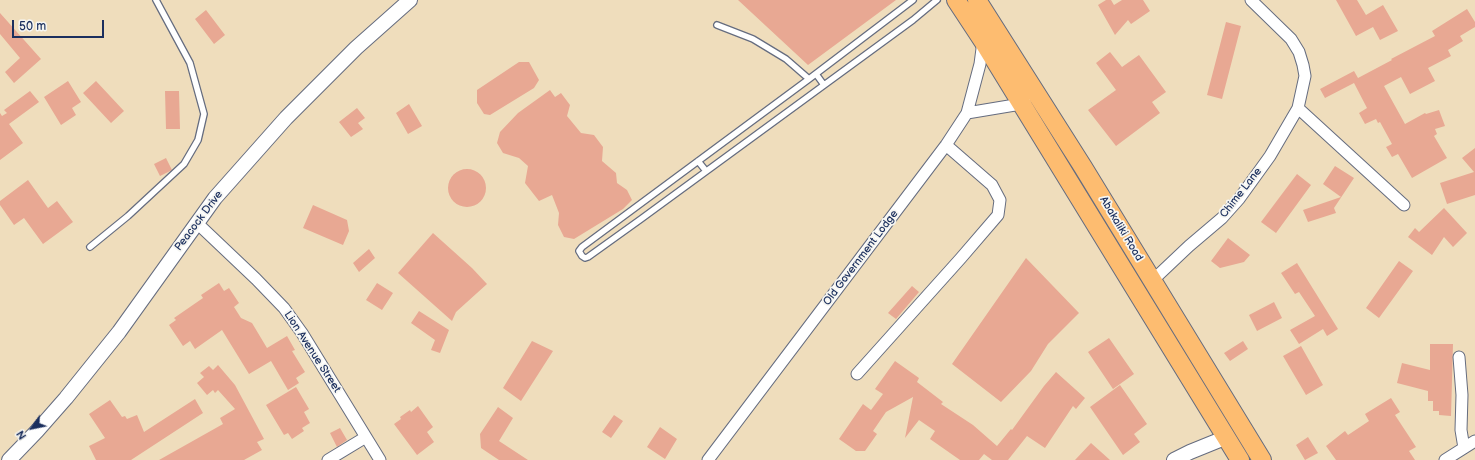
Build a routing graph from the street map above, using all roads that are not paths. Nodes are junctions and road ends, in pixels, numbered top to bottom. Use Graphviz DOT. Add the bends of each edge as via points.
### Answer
graph roads {
  1 [pos="156,0"];
  2 [pos="410,0"];
  3 [pos="913,0"];
  4 [pos="938,0"];
  5 [pos="956,0"];
  6 [pos="978,0"];
  7 [pos="1251,0"];
  8 [pos="717,25"];
  9 [pos="998,31"];
  10 [pos="983,41"];
  11 [pos="816,74"];
  12 [pos="809,79"];
  13 [pos="824,86"];
  14 [pos="1038,95"];
  15 [pos="1021,104"];
  16 [pos="1298,108"];
  17 [pos="967,113"];
  18 [pos="946,145"];
  19 [pos="698,161"];
  20 [pos="706,171"];
  21 [pos="1404,205"];
  22 [pos="197,223"];
  23 [pos="90,247"];
  24 [pos="1152,281"];
  25 [pos="1459,356"];
  26 [pos="856,374"];
  27 [pos="366,437"];
  28 [pos="1227,437"];
  29 [pos="1475,441"];
  30 [pos="1464,448"];
  31 [pos="9,460"];
  32 [pos="328,460"];
  33 [pos="380,460"];
  34 [pos="708,460"];
  35 [pos="1174,460"];
  36 [pos="1240,460"];
  37 [pos="1262,460"];
  38 [pos="1444,460"];
  1 -- 23 [label="lane" via="190,63 204,114 198,140 184,164"];
  2 -- 22 [label="street, Peacock Drive" via="356,48 286,118 215,198"];
  3 -- 11 [label="lane"];
  4 -- 13 [label="lane"];
  5 -- 10 [label="main road, Abakaliki Road"];
  6 -- 9 [label="main road, Abakaliki Road"];
  7 -- 16 [label="street, Chime Lane" via="1291,39 1299,52 1305,76"];
  8 -- 12 [label="lane" via="753,39 786,59"];
  9 -- 10 [label="street"];
  9 -- 14 [label="main road, Abakaliki Road"];
  10 -- 15 [label="main road, Abakaliki Road"];
  10 -- 17 [label="street, Old Government Lodge" via="980,64"];
  11 -- 12 [label="lane"];
  11 -- 13 [label="lane"];
  12 -- 19 [label="lane"];
  13 -- 20 [label="lane"];
  14 -- 15 [label="street"];
  14 -- 24 [label="main road, Abakaliki Road"];
  15 -- 17 [label="street"];
  15 -- 28 [label="main road, Abakaliki Road"];
  16 -- 21 [label="street"];
  16 -- 24 [label="street, Chime Lane" via="1270,156 1239,199 1222,218"];
  17 -- 18 [label="street, Old Government Lodge"];
  18 -- 26 [label="street" via="992,185 1000,200 998,215"];
  18 -- 34 [label="street, Old Government Lodge"];
  19 -- 20 [label="lane"];
  19 -- 20 [label="lane" via="582,247 579,251 582,256 588,257"];
  22 -- 27 [label="street, Lion Avenue Street" via="284,308"];
  22 -- 31 [label="street, Peacock Drive" via="114,338 66,398"];
  24 -- 37 [label="main road, Abakaliki Road"];
  25 -- 30 [label="street"];
  27 -- 32 [label="street"];
  27 -- 33 [label="street, Lion Avenue Street"];
  28 -- 35 [label="street"];
  28 -- 36 [label="main road, Abakaliki Road"];
  29 -- 30 [label="street"];
  30 -- 38 [label="street"];
}
